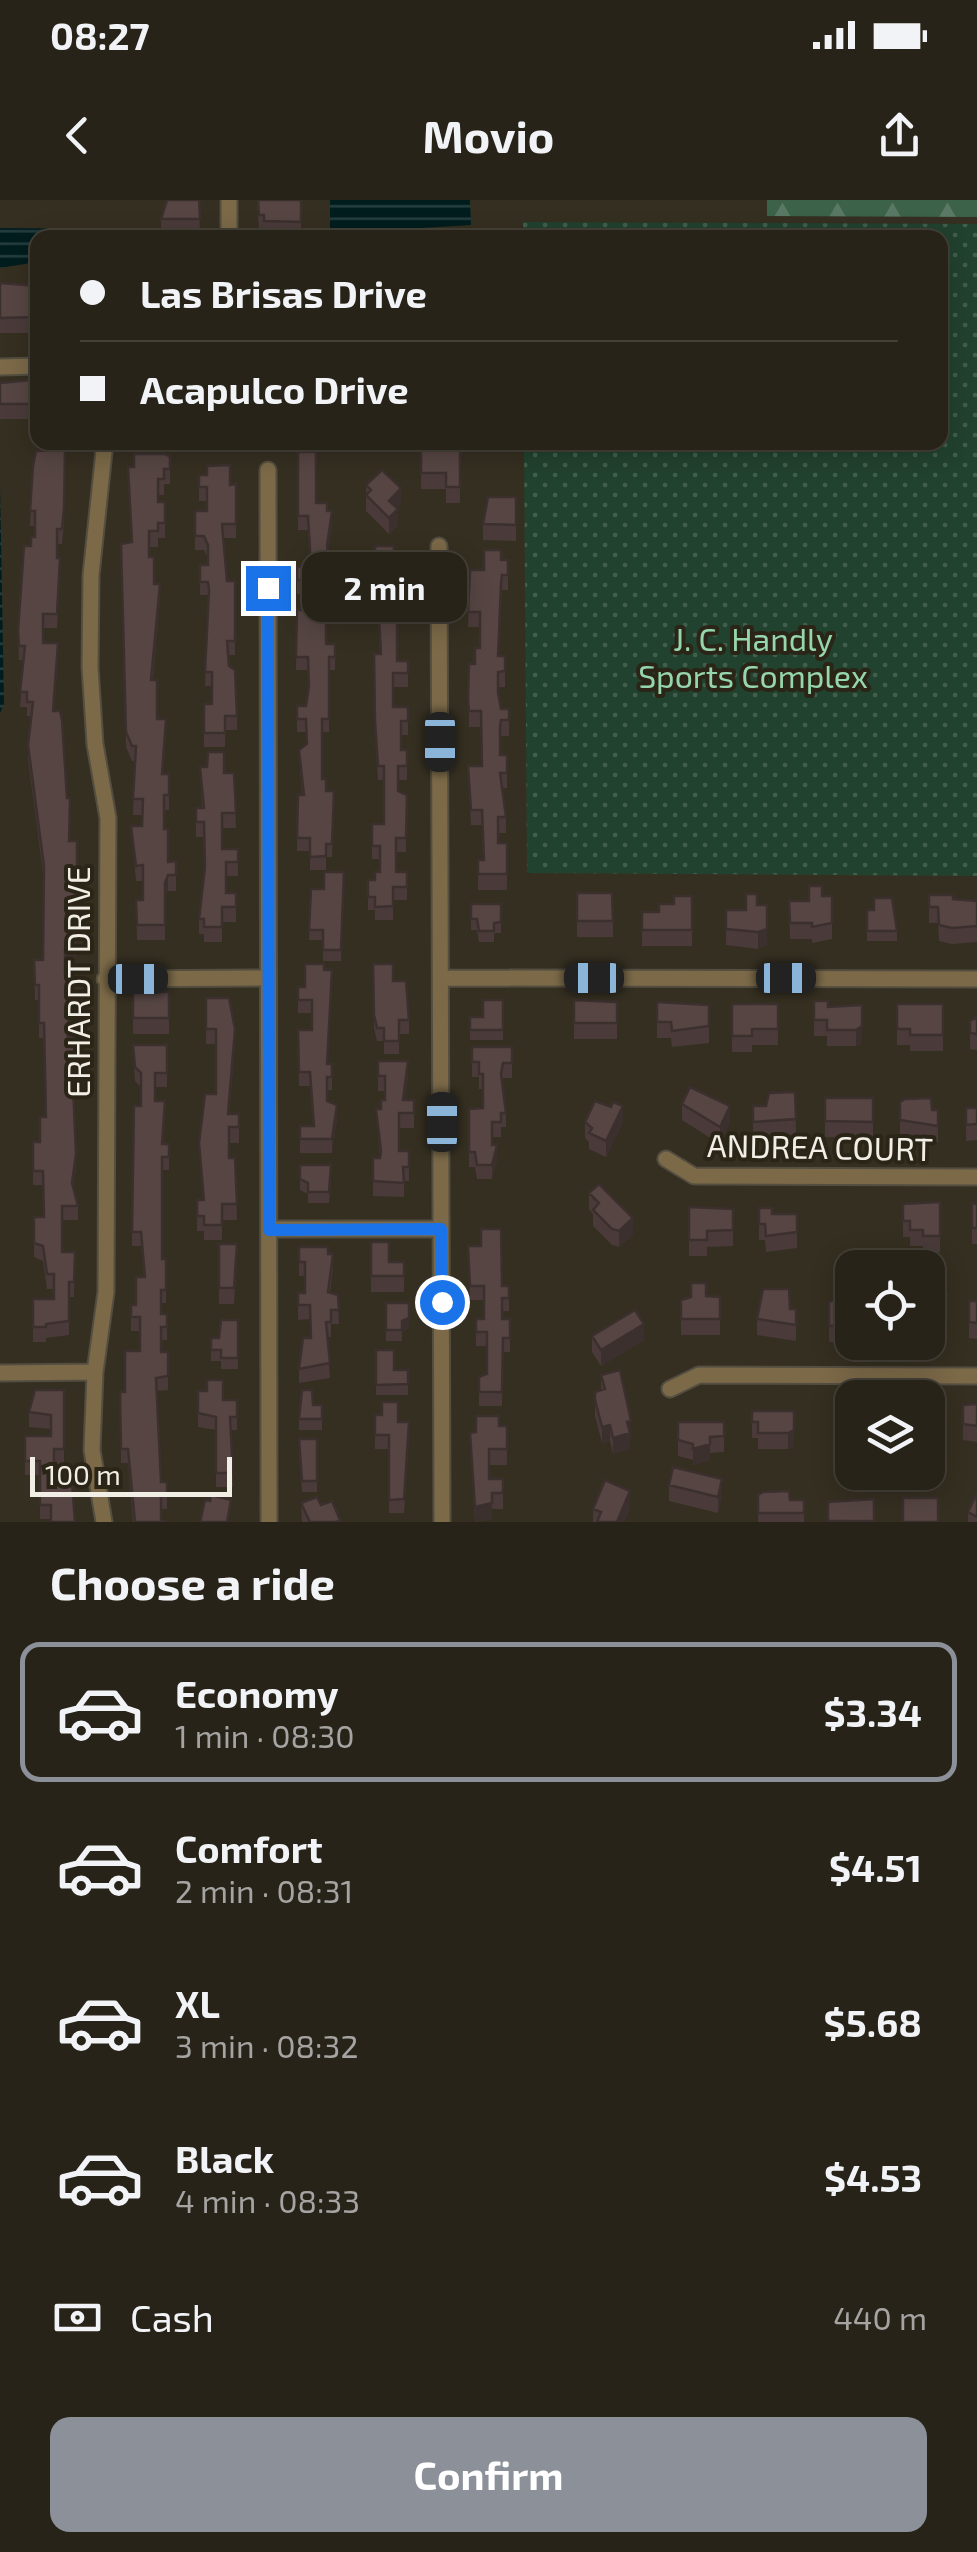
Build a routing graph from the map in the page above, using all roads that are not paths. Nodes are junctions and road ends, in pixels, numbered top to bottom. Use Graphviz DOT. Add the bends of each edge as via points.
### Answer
graph roads {
  1 [pos="229,200"];
  2 [pos="229,230"];
  3 [pos="30,366"];
  4 [pos="0,367"];
  5 [pos="104,450"];
  6 [pos="268,470"];
  7 [pos="439,546"];
  8 [pos="268,978"];
  9 [pos="442,978"];
  10 [pos="105,979"];
  11 [pos="977,979"];
  12 [pos="666,1159"];
  13 [pos="977,1177"];
  14 [pos="441,1229"];
  15 [pos="269,1230"];
  16 [pos="95,1372"];
  17 [pos="0,1373"];
  18 [pos="977,1376"];
  19 [pos="670,1390"];
  20 [pos="104,1522"];
  21 [pos="269,1522"];
  22 [pos="442,1522"];
  1 -- 2 [label="street"];
  3 -- 4 [label="street"];
  5 -- 10 [label="street, ERHARDT DRIVE" via="90,611 95,744 108,818"];
  6 -- 8 [label="street"];
  7 -- 9 [label="street"];
  8 -- 10 [label="street"];
  8 -- 15 [label="street"];
  9 -- 11 [label="street"];
  9 -- 14 [label="street"];
  10 -- 16 [label="street, ERHARDT DRIVE" via="106,1292"];
  12 -- 13 [label="street, ANDREA COURT" via="694,1176"];
  14 -- 15 [label="street"];
  14 -- 22 [label="street"];
  15 -- 21 [label="street"];
  16 -- 17 [label="street"];
  16 -- 20 [label="street, ERHARDT DRIVE" via="92,1450"];
  18 -- 19 [label="street" via="700,1375"];
}
